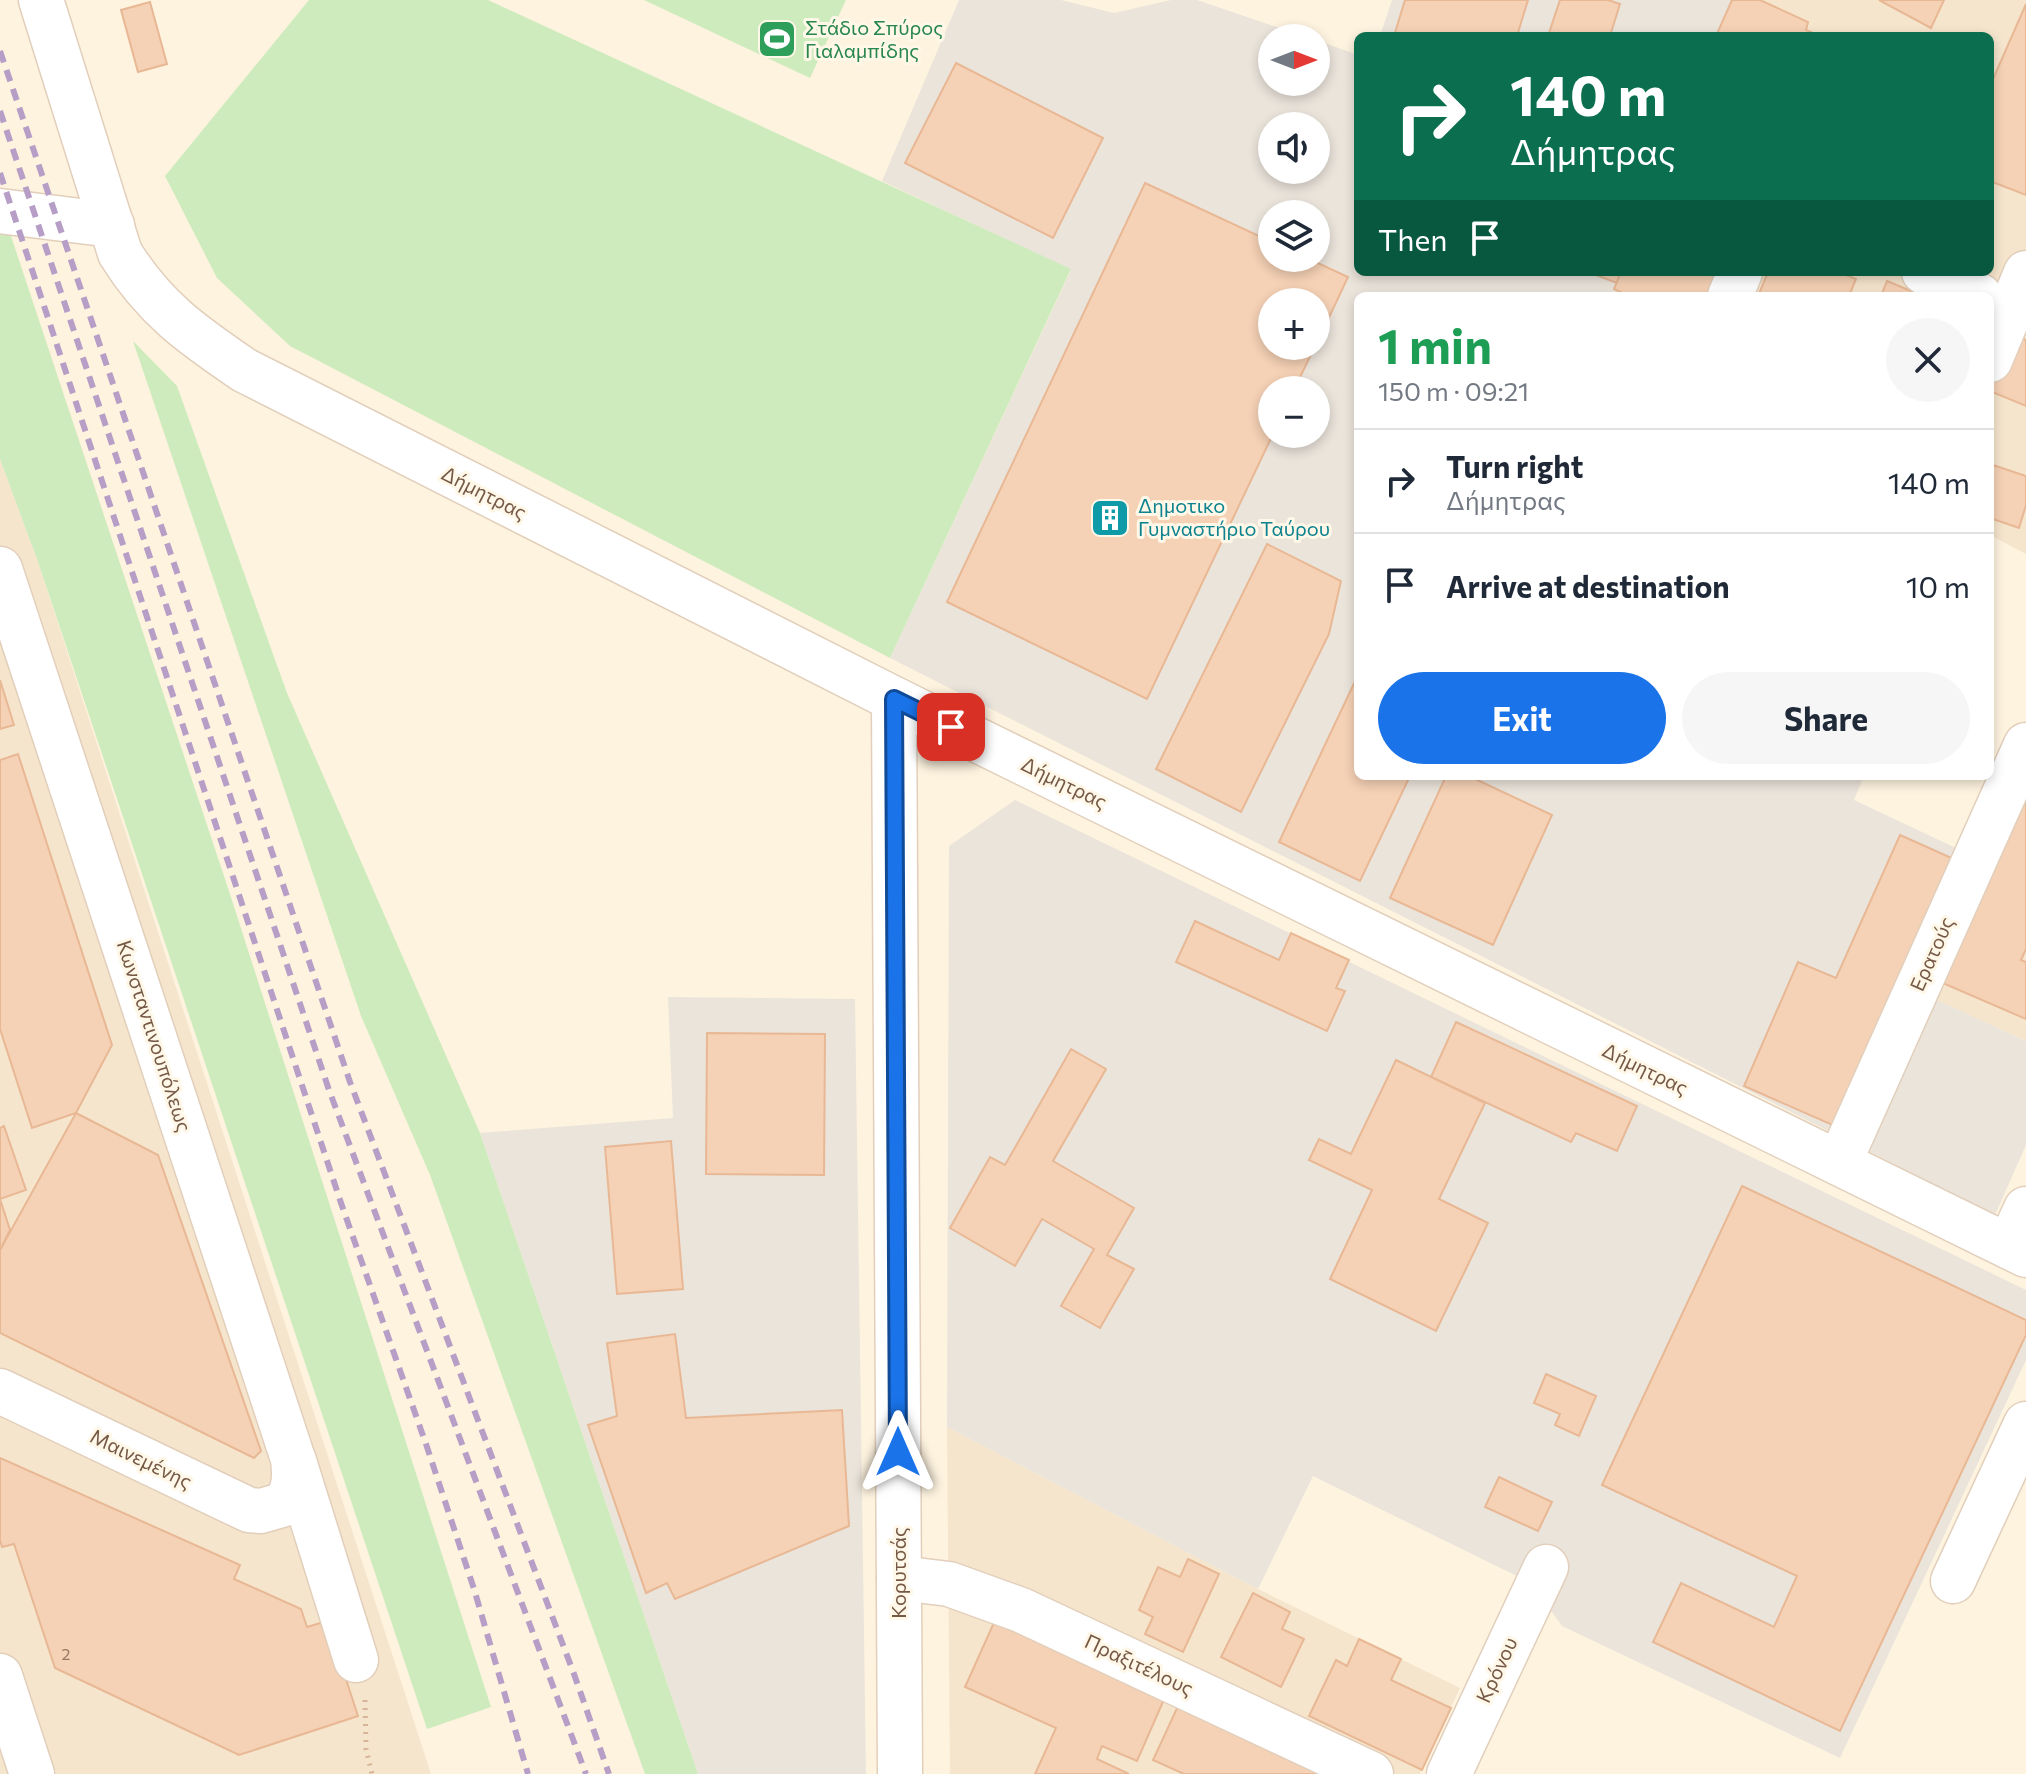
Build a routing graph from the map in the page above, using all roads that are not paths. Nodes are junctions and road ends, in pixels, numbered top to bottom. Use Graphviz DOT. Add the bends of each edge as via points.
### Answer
graph roads {
  1 [pos="41,0"];
  2 [pos="0,211"];
  3 [pos="112,225"];
  4 [pos="1936,276"];
  5 [pos="1985,292"];
  6 [pos="2006,299"];
  7 [pos="1994,345"];
  8 [pos="0,569"];
  9 [pos="894,699"];
  10 [pos="2026,745"];
  11 [pos="1839,1163"];
  12 [pos="2020,1237"];
  13 [pos="0,1391"];
  14 [pos="2026,1424"];
  15 [pos="293,1459"];
  16 [pos="285,1504"];
  17 [pos="1546,1567"];
  18 [pos="899,1578"];
  19 [pos="1953,1581"];
  20 [pos="356,1660"];
  21 [pos="0,1676"];
  22 [pos="912,1771"];
  23 [pos="32,1774"];
  24 [pos="1371,1774"];
  25 [pos="1449,1774"];
  1 -- 3 [label="street, Δήμητρας"];
  2 -- 3 [label="street"];
  3 -- 9 [label="street, Δήμητρας" via="120,253 139,284 173,320 244,370"];
  4 -- 5 [label="street"];
  6 -- 7 [label="street"];
  8 -- 15 [label="street, Κωνσταντινουπόλεως"];
  9 -- 11 [label="street, Δήμητρας"];
  9 -- 18 [label="street, Κορυτσάς"];
  10 -- 11 [label="street, Ερατούς"];
  11 -- 12 [label="street, Δήμητρας"];
  13 -- 16 [label="street, Μαινεμένης" via="249,1510"];
  14 -- 19 [label="street"];
  15 -- 16 [label="street, Κωνσταντινουπόλεως" via="293,1491"];
  15 -- 20 [label="street"];
  17 -- 25 [label="street, Κρόνου"];
  18 -- 22 [label="street, Κορυτσάς"];
  18 -- 24 [label="street, Πραξιτέλους" via="949,1584 1021,1610"];
  21 -- 23 [label="street"];
}
